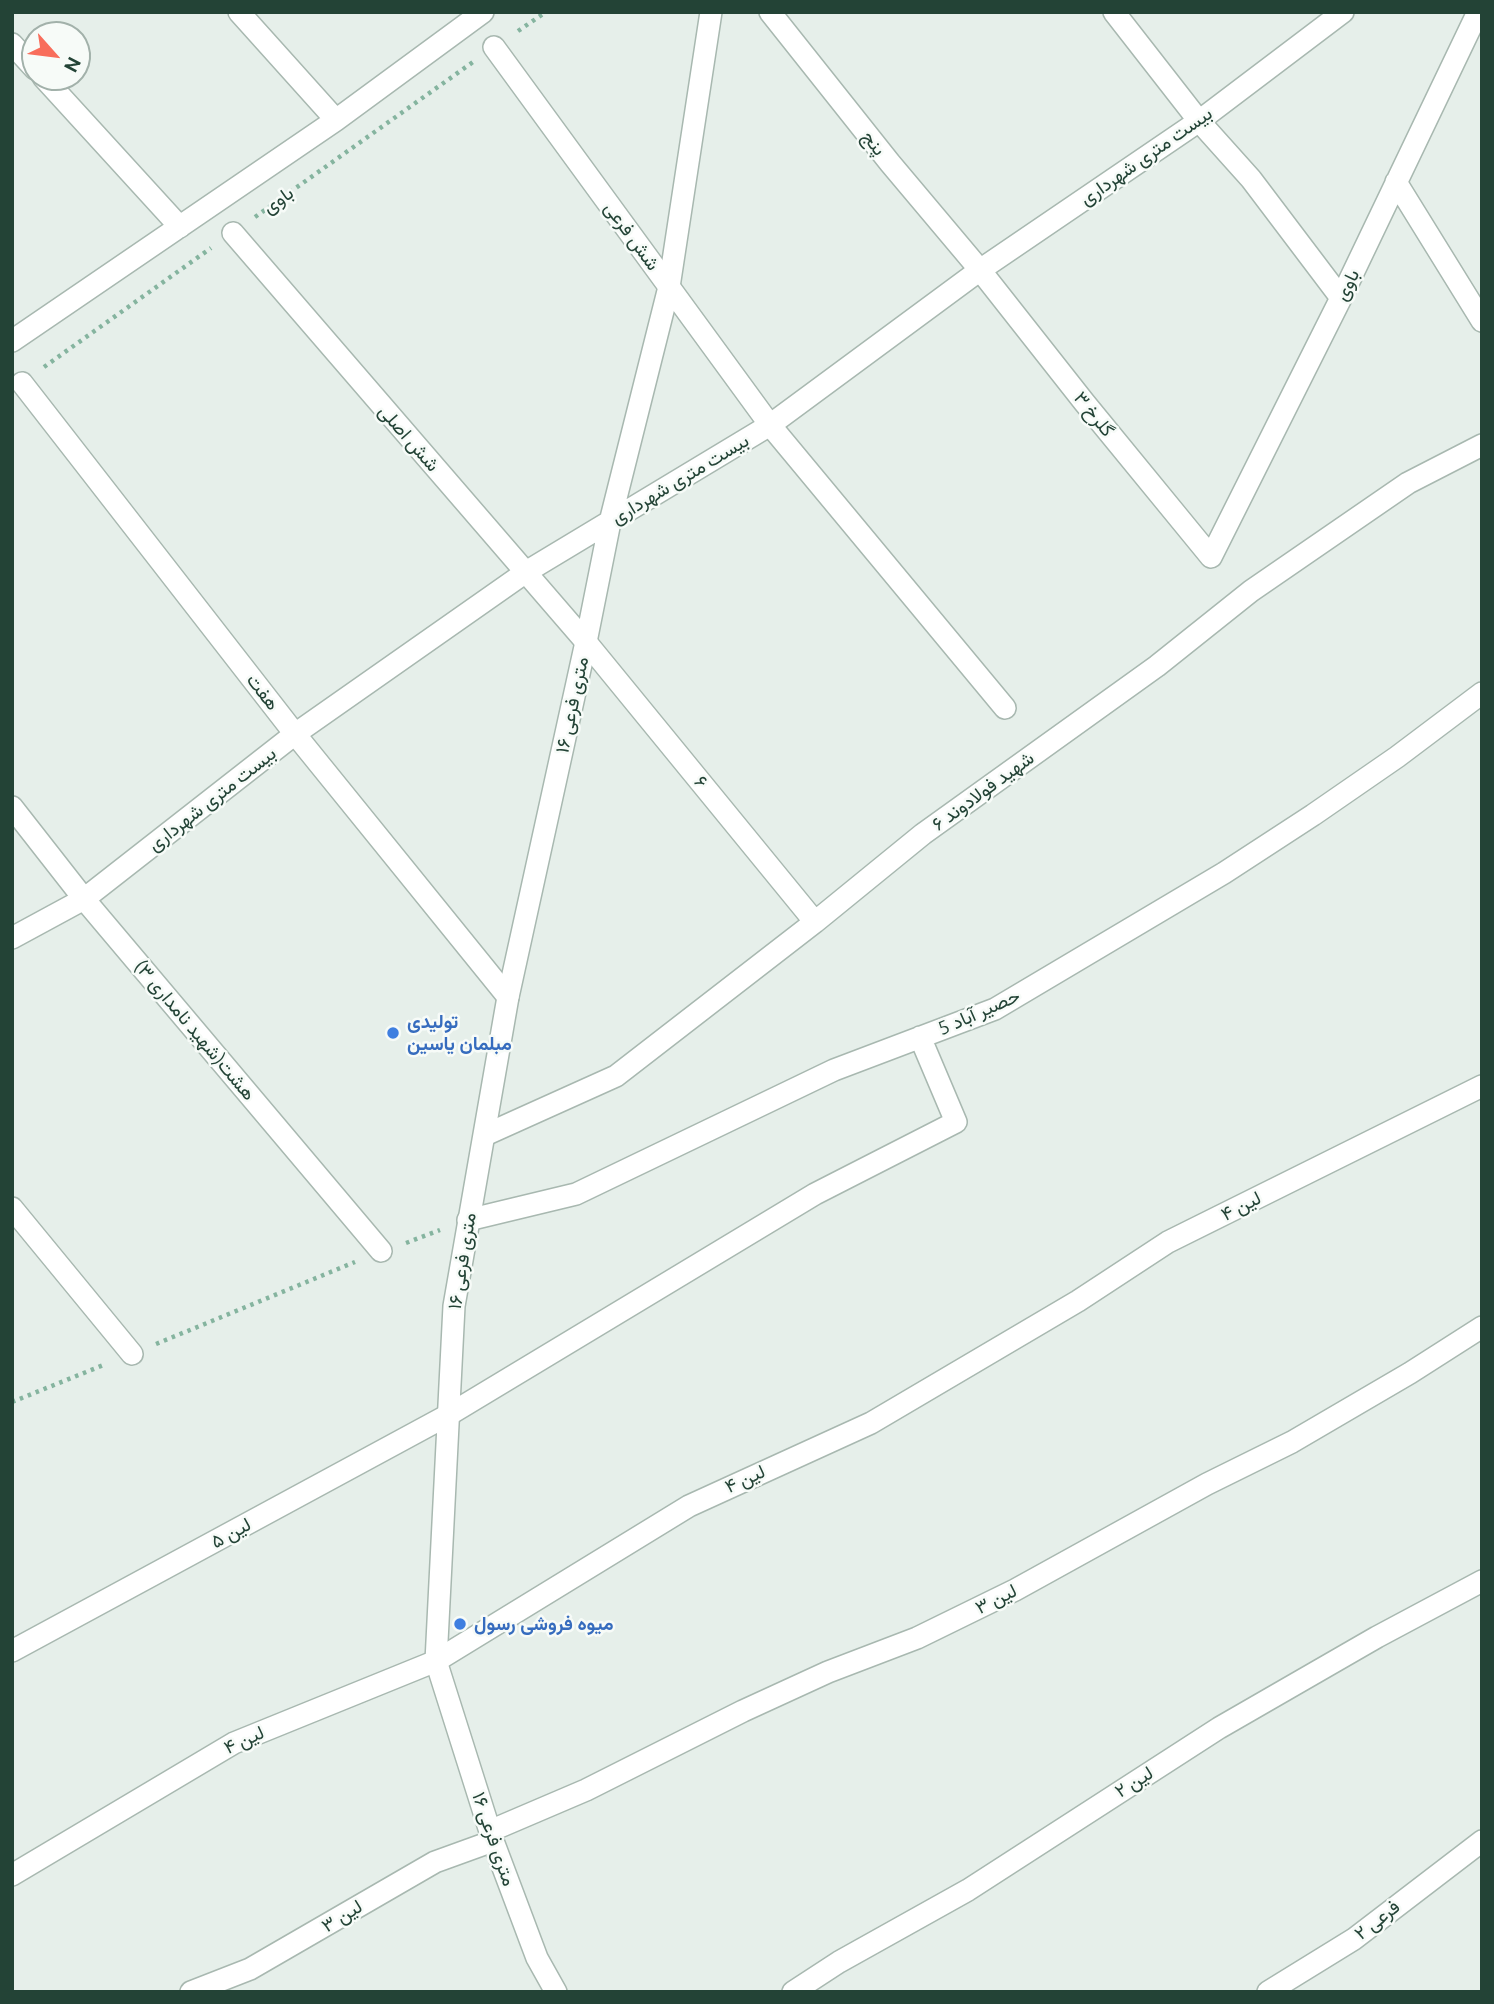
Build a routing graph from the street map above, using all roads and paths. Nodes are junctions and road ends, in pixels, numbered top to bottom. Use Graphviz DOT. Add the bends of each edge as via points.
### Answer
graph roads {
  1 [pos="239,12"];
  2 [pos="482,12"];
  3 [pos="546,12"];
  4 [pos="711,12"];
  5 [pos="770,12"];
  6 [pos="1114,12"];
  7 [pos="1343,12"];
  8 [pos="1478,19"];
  9 [pos="494,47"];
  10 [pos="56,91"];
  11 [pos="336,120"];
  12 [pos="1199,121"];
  13 [pos="1395,182"];
  14 [pos="180,227"];
  15 [pos="233,233"];
  16 [pos="980,270"];
  17 [pos="669,287"];
  18 [pos="1341,298"];
  19 [pos="1482,321"];
  20 [pos="17,329"];
  21 [pos="22,383"];
  22 [pos="770,425"];
  23 [pos="1482,445"];
  24 [pos="610,522"];
  25 [pos="1210,557"];
  26 [pos="526,572"];
  27 [pos="586,642"];
  28 [pos="1482,693"];
  29 [pos="1005,708"];
  30 [pos="295,734"];
  31 [pos="12,807"];
  32 [pos="84,899"];
  33 [pos="815,922"];
  34 [pos="12,938"];
  35 [pos="508,997"];
  36 [pos="920,1037"];
  37 [pos="1482,1086"];
  38 [pos="485,1135"];
  39 [pos="12,1208"];
  40 [pos="468,1220"];
  41 [pos="381,1251"];
  42 [pos="1482,1327"];
  43 [pos="132,1354"];
  44 [pos="12,1402"];
  45 [pos="450,1414"];
  46 [pos="1482,1581"];
  47 [pos="12,1651"];
  48 [pos="436,1661"];
  49 [pos="492,1836"];
  50 [pos="1482,1841"];
  51 [pos="12,1875"];
  52 [pos="201,1990"];
  53 [pos="556,1992"];
  54 [pos="793,1992"];
  55 [pos="1268,1992"];
  1 -- 11 [label="street"];
  2 -- 11 [label="street, باوی"];
  3 -- 9 [label="path, باوی"];
  4 -- 17 [label="street, ۱۶ متری فرعی"];
  5 -- 16 [label="street, پنج"];
  6 -- 12 [label="street"];
  7 -- 12 [label="street, بیست متری شهرداری"];
  8 -- 13 [label="street, باوی"];
  9 -- 15 [label="path, باوی"];
  9 -- 17 [label="street, شش فرعی"];
  10 -- 14 [label="street"];
  11 -- 14 [label="street, باوی"];
  12 -- 16 [label="street, بیست متری شهرداری"];
  12 -- 18 [label="street" via="1251,179"];
  13 -- 18 [label="street, باوی"];
  13 -- 19 [label="street"];
  14 -- 20 [label="street, باوی"];
  15 -- 21 [label="path, باوی"];
  15 -- 26 [label="street, شش اصلی"];
  16 -- 22 [label="street, بیست متری شهرداری"];
  16 -- 25 [label="street, گلرخ ۳"];
  17 -- 22 [label="street, شش فرعی"];
  17 -- 24 [label="street, ۱۶ متری فرعی"];
  18 -- 25 [label="street, باوی"];
  21 -- 30 [label="street, هفت"];
  22 -- 24 [label="street, بیست متری شهرداری"];
  22 -- 29 [label="street, شش فرعی"];
  23 -- 33 [label="street, شهید فولادوند ۶" via="1408,483 1251,591 1157,666 923,834"];
  24 -- 26 [label="street, بیست متری شهرداری"];
  24 -- 27 [label="street, ۱۶ متری فرعی"];
  26 -- 27 [label="street, شش اصلی"];
  26 -- 30 [label="street, بیست متری شهرداری"];
  27 -- 33 [label="street, ۶"];
  27 -- 35 [label="street, ۱۶ متری فرعی"];
  28 -- 36 [label="street, حصیر آباد 5" via="1397,757 1224,873 995,1009"];
  30 -- 32 [label="street, بیست متری شهرداری"];
  30 -- 35 [label="street, هفت"];
  31 -- 32 [label="street, هشت(شهید نامداری ۳)"];
  32 -- 34 [label="street, بیست متری شهرداری"];
  32 -- 41 [label="street, هشت(شهید نامداری ۳)"];
  33 -- 38 [label="street, شهید فولادوند ۶" via="616,1076"];
  35 -- 38 [label="street, ۱۶ متری فرعی"];
  36 -- 40 [label="street, حصیر آباد 5" via="834,1070 576,1194"];
  36 -- 45 [label="street, لین ۵" via="956,1122 816,1194"];
  37 -- 48 [label="street, لین ۴" via="1168,1242 1078,1301 871,1423 689,1506"];
  38 -- 40 [label="street, ۱۶ متری فرعی"];
  39 -- 43 [label="street"];
  40 -- 41 [label="path"];
  40 -- 45 [label="street, ۱۶ متری فرعی" via="454,1306"];
  41 -- 43 [label="path"];
  42 -- 49 [label="street, لین ۳" via="1292,1442 1015,1590 917,1638 743,1711"];
  43 -- 44 [label="path"];
  45 -- 47 [label="street, لین ۵"];
  45 -- 48 [label="street, ۱۶ متری فرعی"];
  46 -- 54 [label="street, لین ۲" via="1219,1728 968,1890"];
  48 -- 49 [label="street, ۱۶ متری فرعی"];
  48 -- 51 [label="street, لین ۴" via="234,1743"];
  49 -- 52 [label="street, لین ۳" via="435,1862 250,1969"];
  49 -- 53 [label="street, ۱۶ متری فرعی" via="537,1958"];
  50 -- 55 [label="street, ۲ فرعی" via="1354,1939"];
}
